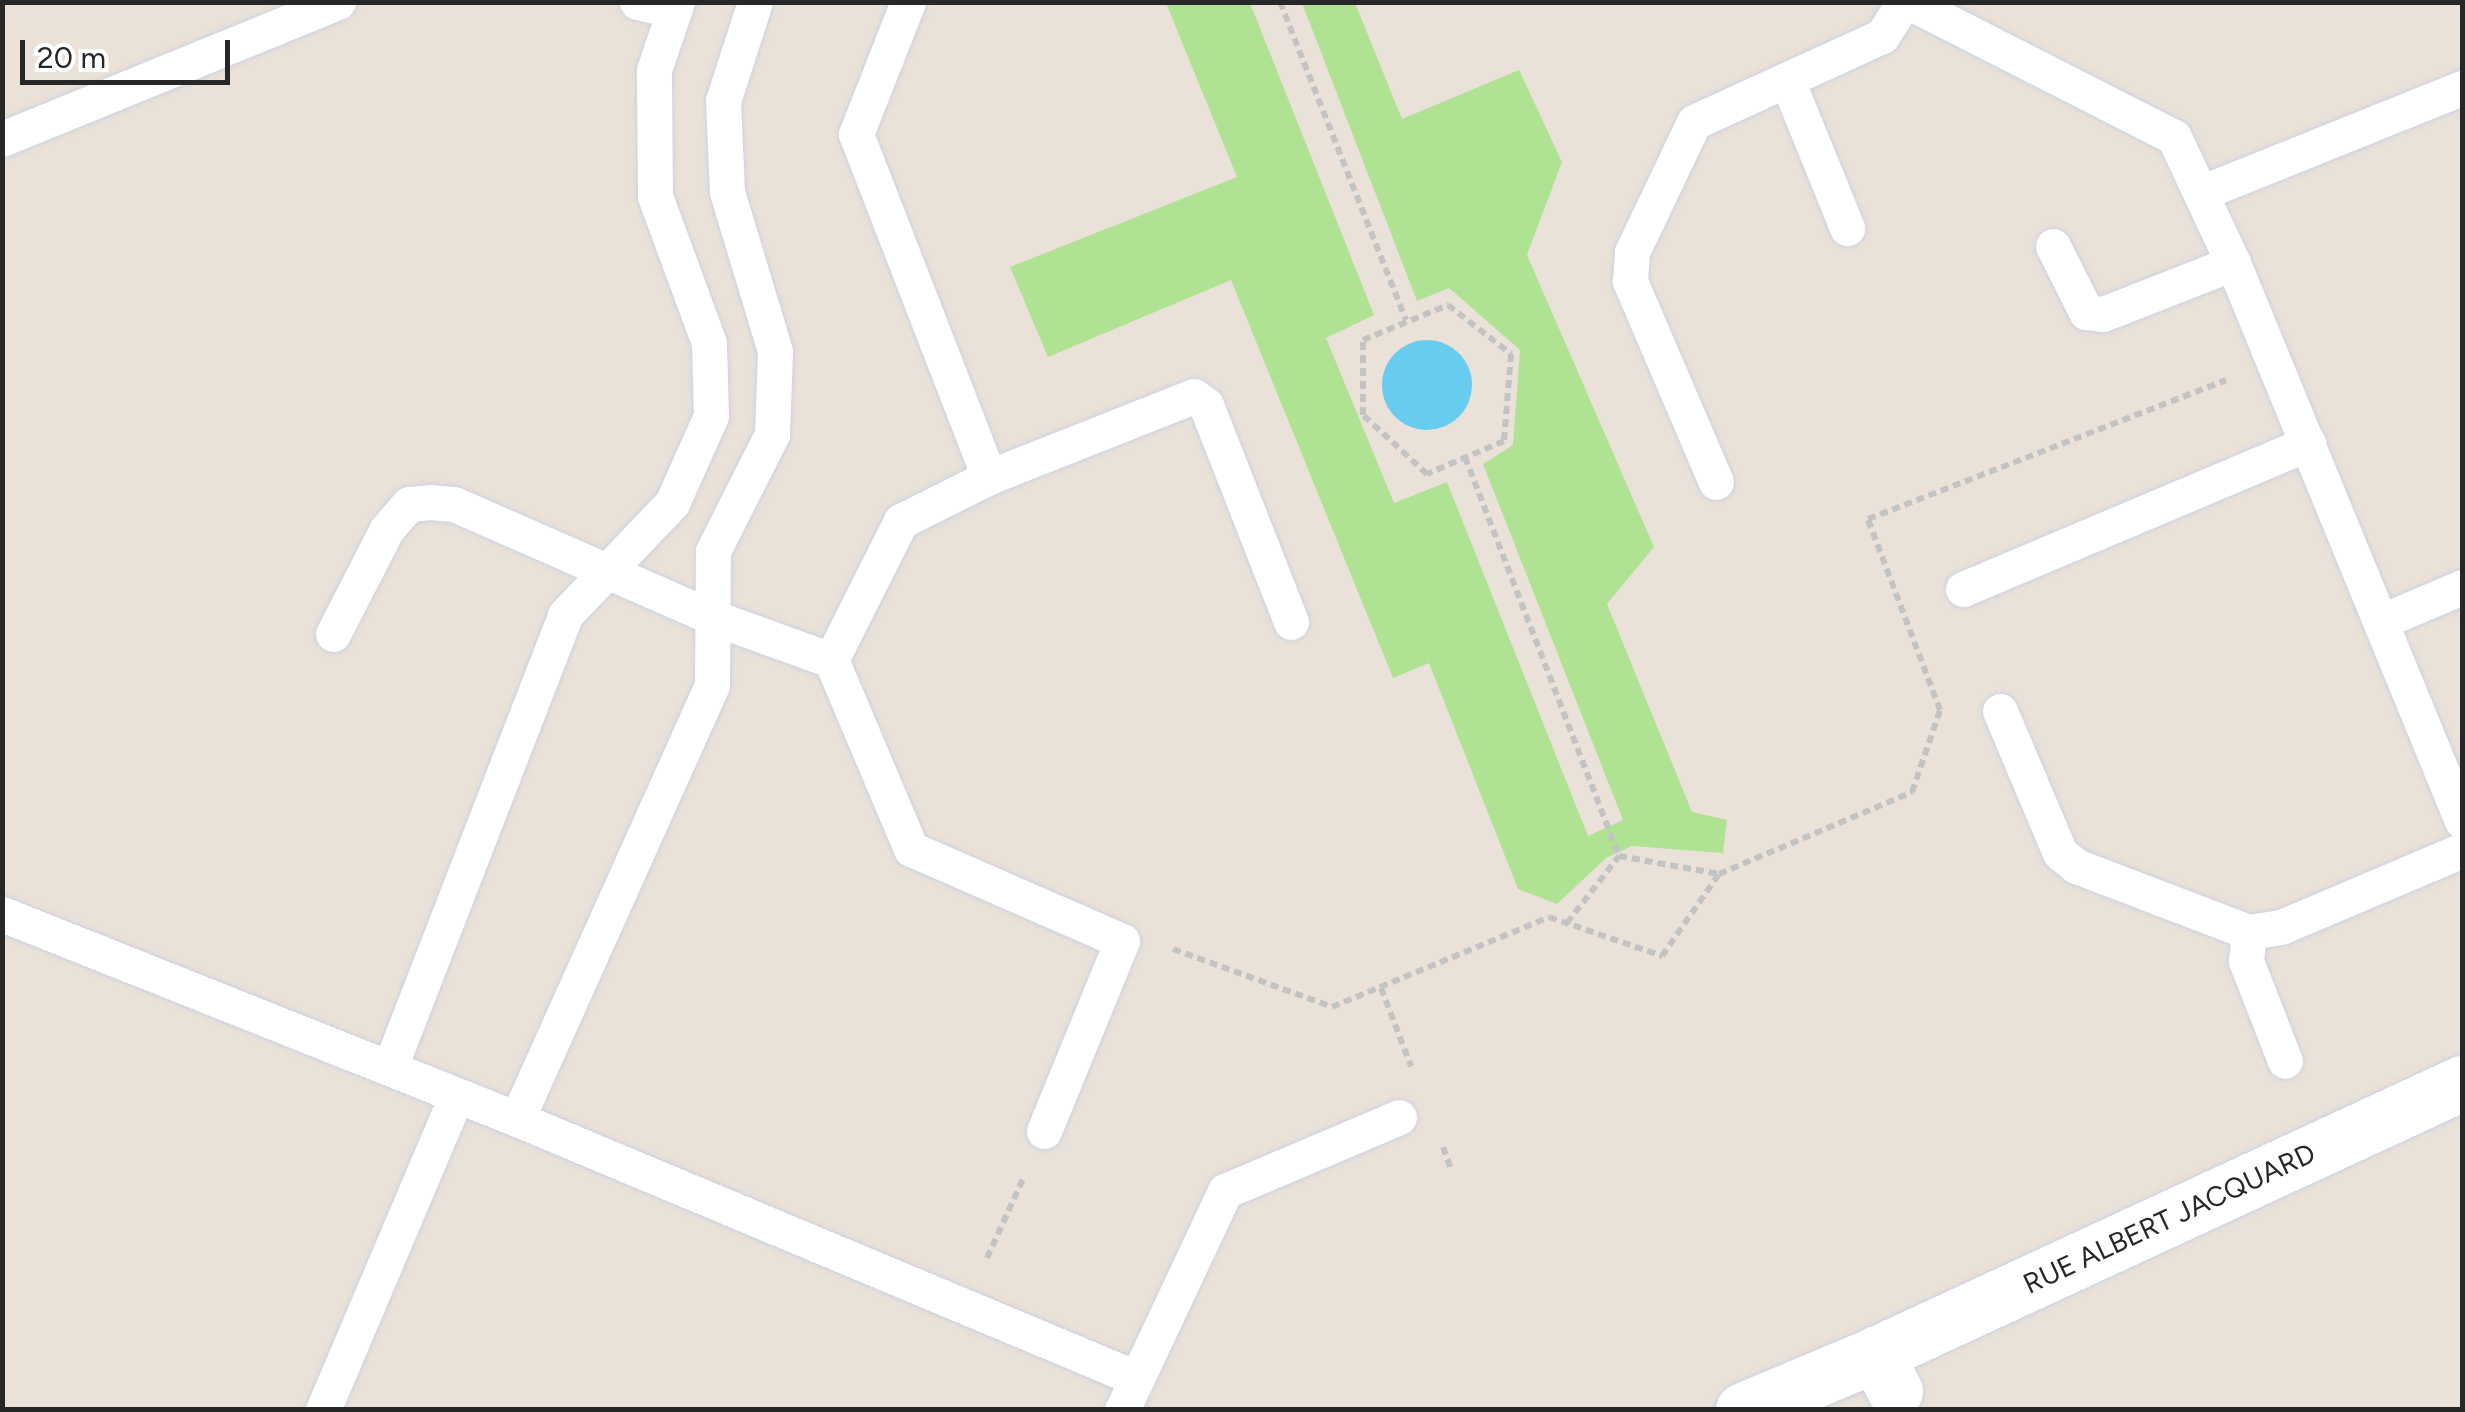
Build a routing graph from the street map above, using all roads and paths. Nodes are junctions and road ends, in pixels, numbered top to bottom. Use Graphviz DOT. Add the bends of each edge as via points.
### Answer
graph roads {
  1 [pos="338,2"];
  2 [pos="755,2"];
  3 [pos="908,2"];
  4 [pos="1280,2"];
  5 [pos="1906,2"];
  6 [pos="662,5"];
  7 [pos="1788,80"];
  8 [pos="2462,88"];
  9 [pos="2,140"];
  10 [pos="2203,192"];
  11 [pos="1847,228"];
  12 [pos="2054,246"];
  13 [pos="2233,263"];
  14 [pos="1406,320"];
  15 [pos="2308,443"];
  16 [pos="1465,457"];
  17 [pos="989,477"];
  18 [pos="1716,482"];
  19 [pos="613,569"];
  20 [pos="2462,587"];
  21 [pos="1963,589"];
  22 [pos="712,617"];
  23 [pos="2382,621"];
  24 [pos="1291,622"];
  25 [pos="333,634"];
  26 [pos="831,660"];
  27 [pos="2000,711"];
  28 [pos="2462,821"];
  29 [pos="2462,850"];
  30 [pos="1620,856"];
  31 [pos="2,914"];
  32 [pos="1566,923"];
  33 [pos="2250,932"];
  34 [pos="1122,941"];
  35 [pos="2285,1061"];
  36 [pos="390,1067"];
  37 [pos="2462,1083"];
  38 [pos="456,1096"];
  39 [pos="1399,1117"];
  40 [pos="518,1119"];
  41 [pos="1044,1131"];
  42 [pos="966,1305"];
  43 [pos="1129,1394"];
  44 [pos="323,1410"];
  45 [pos="1743,1410"];
  1 -- 9 [label="lane"];
  2 -- 22 [label="lane" via="723,101 727,192 774,350 772,434 713,551"];
  3 -- 17 [label="lane" via="856,134"];
  4 -- 14 [label="path"];
  5 -- 7 [label="lane" via="1882,36"];
  5 -- 10 [label="lane" via="2174,137"];
  6 -- 19 [label="lane" via="654,70 654,196 709,343 711,416 672,503"];
  7 -- 11 [label="lane"];
  7 -- 18 [label="lane" via="1694,122 1632,252 1630,281"];
  8 -- 10 [label="lane"];
  10 -- 13 [label="lane"];
  12 -- 13 [label="lane" via="2086,312 2103,314"];
  13 -- 15 [label="lane"];
  14 -- 16 [label="path" via="1363,340 1363,415 1427,474"];
  14 -- 16 [label="path" via="1448,304 1511,354 1504,441"];
  15 -- 21 [label="lane"];
  15 -- 23 [label="lane"];
  16 -- 30 [label="path"];
  17 -- 24 [label="lane" via="1194,396 1206,405"];
  17 -- 26 [label="lane" via="901,521"];
  19 -- 22 [label="lane"];
  19 -- 25 [label="lane" via="454,504 409,504 388,529"];
  19 -- 36 [label="lane" via="565,614"];
  20 -- 23 [label="lane"];
  22 -- 26 [label="lane"];
  22 -- 40 [label="lane" via="712,685"];
  23 -- 28 [label="lane"];
  26 -- 34 [label="lane" via="911,849"];
  27 -- 33 [label="lane" via="2060,853 2076,866"];
  29 -- 33 [label="lane" via="2280,928"];
  30 -- 32 [label="path"];
  30 -- 32 [label="path" via="1719,874 1662,956"];
  31 -- 36 [label="lane"];
  32 -- 34 [label="path" via="1550,917 1332,1007 1166,946"];
  33 -- 35 [label="lane" via="2246,961"];
  34 -- 41 [label="lane"];
  36 -- 38 [label="lane"];
  37 -- 45 [label="street, RUE ALBERT JACQUARD" via="1886,1372"];
  38 -- 40 [label="lane"];
  38 -- 44 [label="lane"];
  39 -- 43 [label="lane" via="1224,1191"];
  40 -- 42 [label="lane"];
  41 -- 42 [label="path"];
  42 -- 43 [label="lane"];
}
